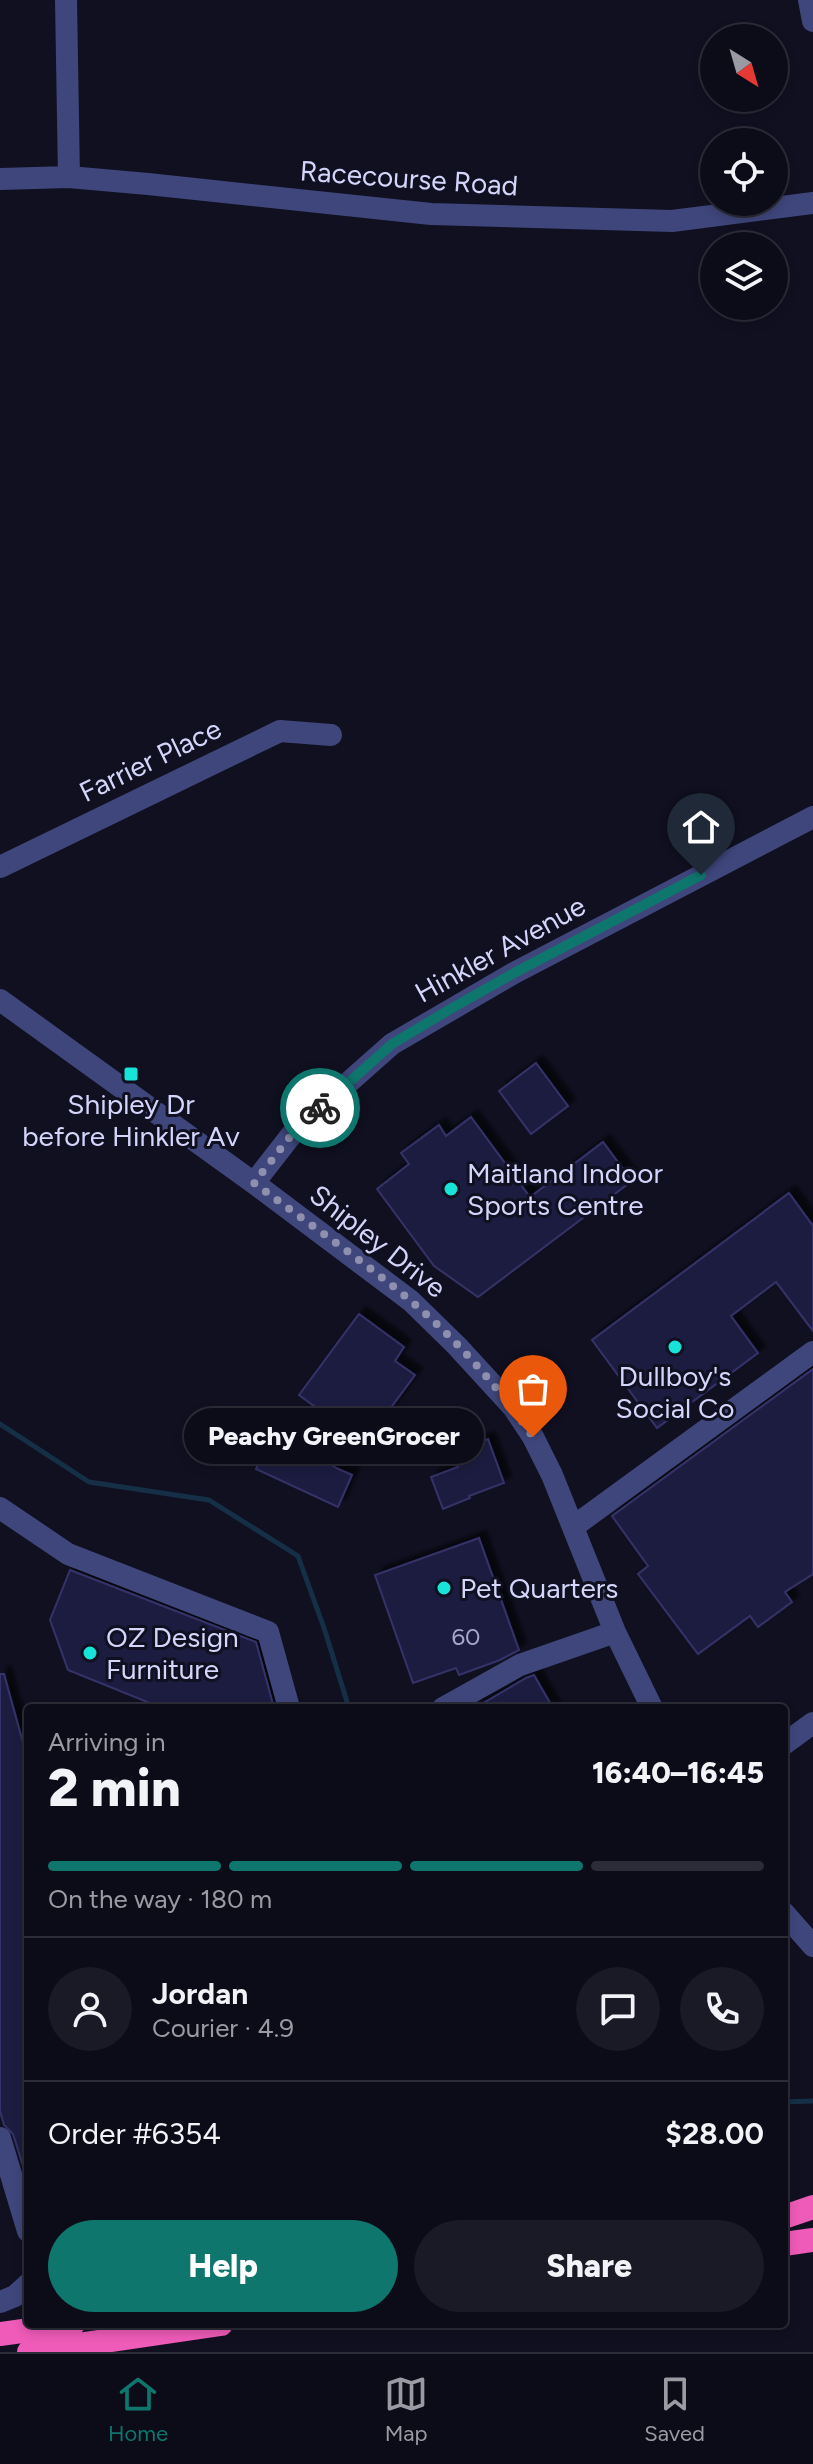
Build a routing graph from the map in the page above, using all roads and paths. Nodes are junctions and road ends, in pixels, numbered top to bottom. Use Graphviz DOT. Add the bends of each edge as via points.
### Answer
graph roads {
  1 [pos="66,0"];
  2 [pos="809,0"];
  3 [pos="813,21"];
  4 [pos="69,177"];
  5 [pos="0,179"];
  6 [pos="813,203"];
  7 [pos="331,735"];
  8 [pos="813,817"];
  9 [pos="0,867"];
  10 [pos="0,1000"];
  11 [pos="254,1183"];
  12 [pos="813,1352"];
  13 [pos="0,1508"];
  14 [pos="573,1527"];
  15 [pos="615,1632"];
  16 [pos="288,1704"];
  17 [pos="450,1704"];
  18 [pos="650,1704"];
  19 [pos="813,1723"];
  20 [pos="788,1741"];
  21 [pos="788,1918"];
  22 [pos="813,1946"];
  23 [pos="0,2138"];
  24 [pos="813,2207"];
  25 [pos="788,2216"];
  26 [pos="24,2218"];
  27 [pos="813,2240"];
  28 [pos="788,2243"];
  29 [pos="24,2288"];
  30 [pos="0,2302"];
  31 [pos="43,2328"];
  32 [pos="194,2328"];
  33 [pos="0,2334"];
  34 [pos="29,2352"];
  1 -- 4 [label="street"];
  2 -- 3 [label="street"];
  4 -- 5 [label="street, Racecourse Road"];
  4 -- 6 [label="street, Racecourse Road" via="431,214 672,221"];
  7 -- 9 [label="street, Farrier Place" via="280,731"];
  8 -- 11 [label="street, Hinkler Avenue" via="514,973 392,1044 296,1129"];
  10 -- 11 [label="street, Shipley Drive"];
  11 -- 14 [label="street, Shipley Drive" via="411,1301 457,1346 533,1437"];
  12 -- 14 [label="street"];
  13 -- 16 [label="street" via="68,1554 268,1632"];
  14 -- 15 [label="street, Shipley Drive"];
  15 -- 17 [label="street" via="520,1665"];
  15 -- 18 [label="street, Shipley Drive"];
  19 -- 20 [label="street"];
  21 -- 22 [label="street"];
  23 -- 26 [label="street"];
  24 -- 25 [label="highway"];
  27 -- 28 [label="highway"];
  29 -- 30 [label="street"];
  31 -- 33 [label="highway"];
  32 -- 34 [label="highway"];
}
